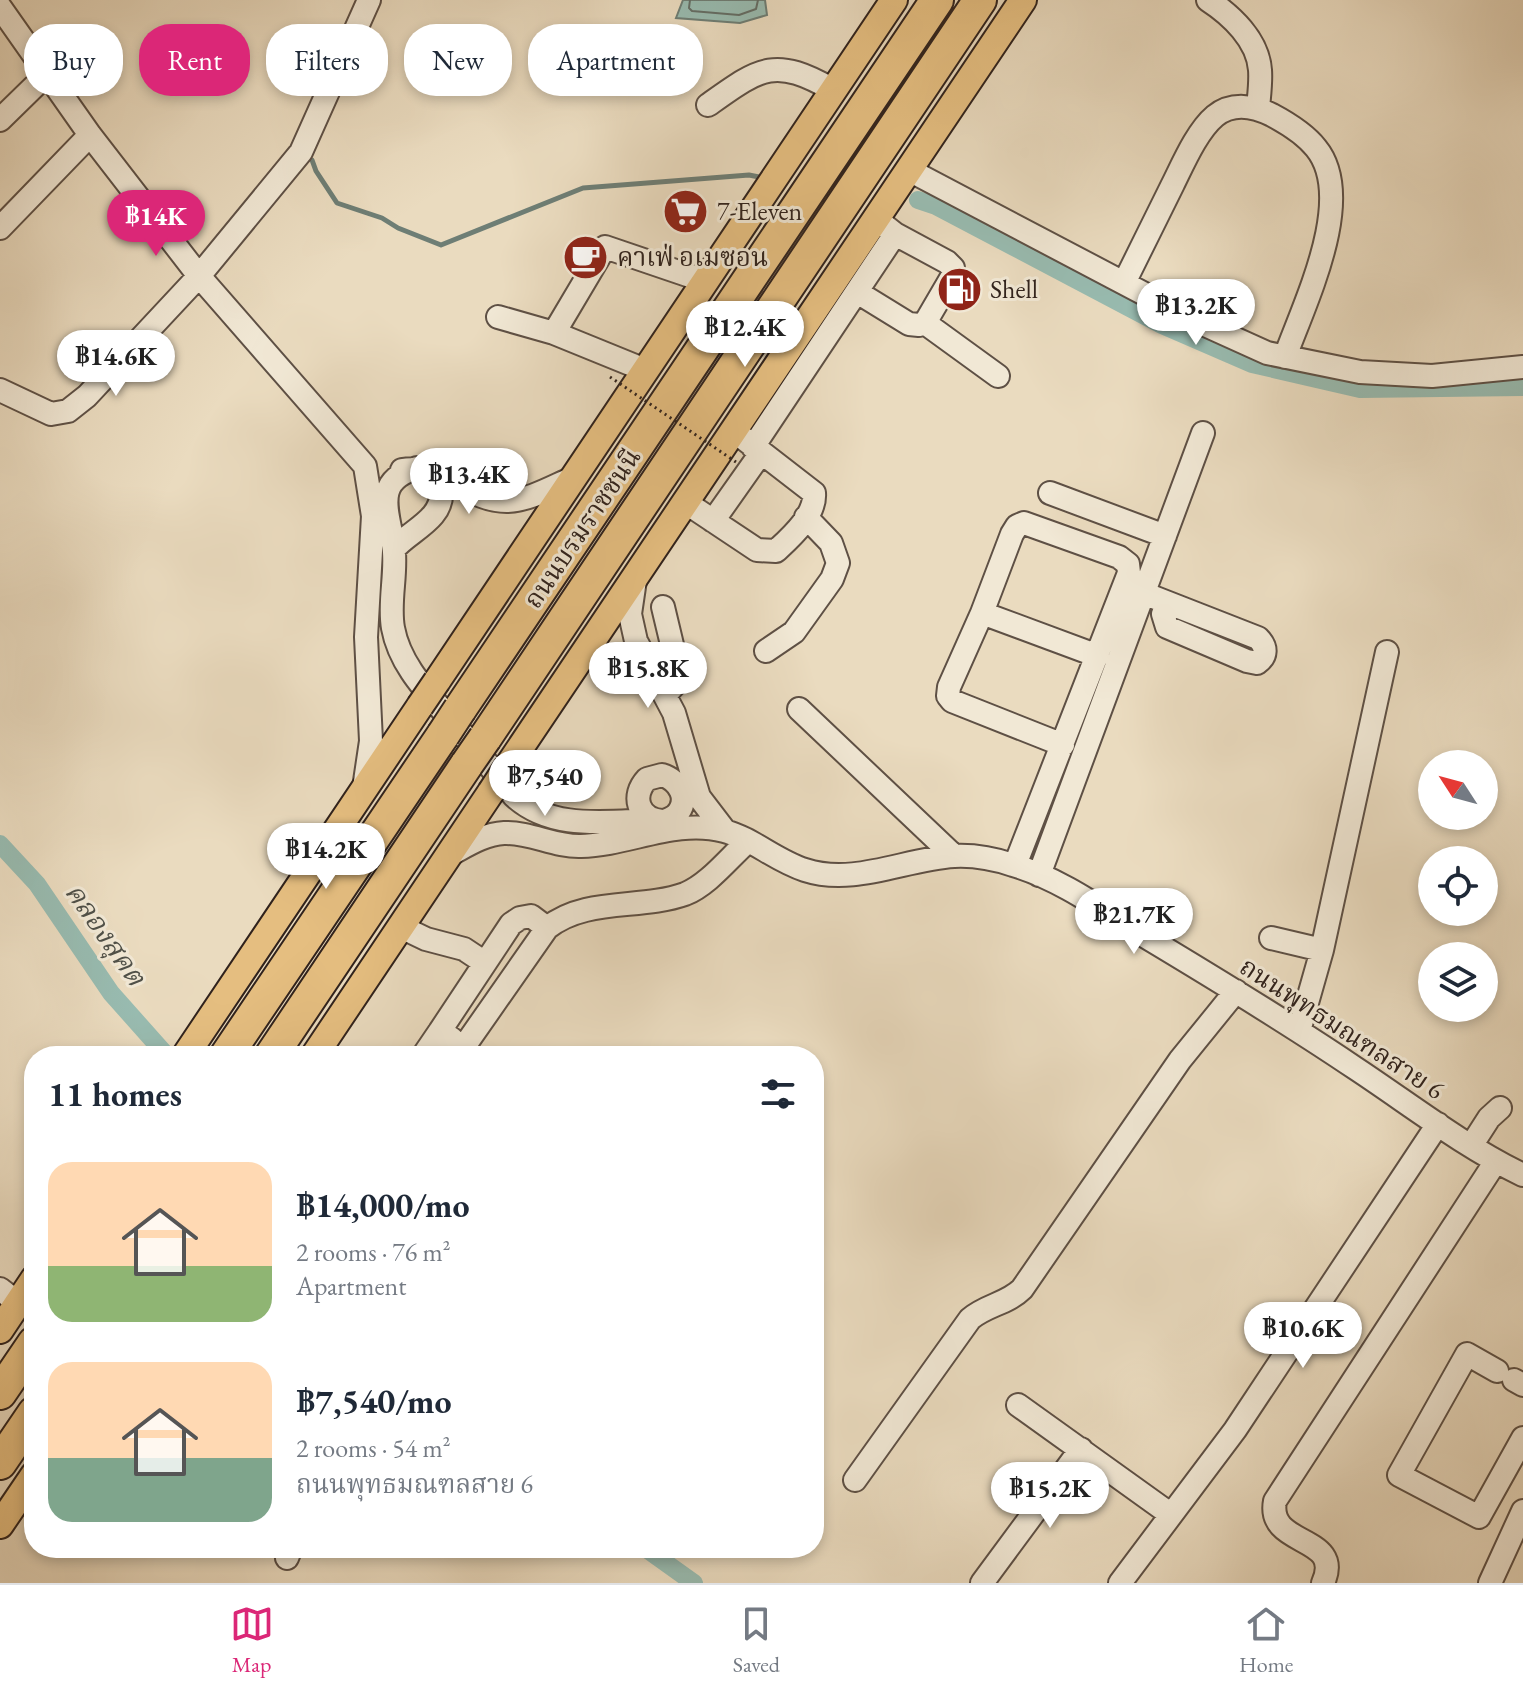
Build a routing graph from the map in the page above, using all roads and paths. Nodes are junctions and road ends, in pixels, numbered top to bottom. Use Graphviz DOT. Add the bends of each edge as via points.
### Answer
graph roads {
  1 [pos="369,0"];
  2 [pos="894,0"];
  3 [pos="934,0"];
  4 [pos="980,0"];
  5 [pos="1023,0"];
  6 [pos="1208,0"];
  7 [pos="0,7"];
  8 [pos="24,41"];
  9 [pos="833,90"];
  10 [pos="25,96"];
  11 [pos="63,96"];
  12 [pos="708,105"];
  13 [pos="1258,108"];
  14 [pos="0,120"];
  15 [pos="90,135"];
  16 [pos="909,170"];
  17 [pos="886,226"];
  18 [pos="0,228"];
  19 [pos="199,276"];
  20 [pos="705,281"];
  21 [pos="1124,283"];
  22 [pos="857,292"];
  23 [pos="498,317"];
  24 [pos="925,323"];
  25 [pos="554,333"];
  26 [pos="1285,357"];
  27 [pos="1523,367"];
  28 [pos="645,370"];
  29 [pos="998,376"];
  30 [pos="610,377"];
  31 [pos="0,390"];
  32 [pos="1203,433"];
  33 [pos="746,448"];
  34 [pos="365,466"];
  35 [pos="414,469"];
  36 [pos="573,478"];
  37 [pos="1050,493"];
  38 [pos="685,502"];
  39 [pos="373,516"];
  40 [pos="806,517"];
  41 [pos="713,521"];
  42 [pos="1165,536"];
  43 [pos="394,549"];
  44 [pos="636,577"];
  45 [pos="1143,593"];
  46 [pos="1168,603"];
  47 [pos="663,607"];
  48 [pos="982,613"];
  49 [pos="766,651"];
  50 [pos="1387,652"];
  51 [pos="1098,656"];
  52 [pos="666,694"];
  53 [pos="799,709"];
  54 [pos="1063,745"];
  55 [pos="686,759"];
  56 [pos="681,788"];
  57 [pos="364,790"];
  58 [pos="658,821"];
  59 [pos="694,826"];
  60 [pos="725,831"];
  61 [pos="620,842"];
  62 [pos="747,842"];
  63 [pos="448,856"];
  64 [pos="954,856"];
  65 [pos="1015,865"];
  66 [pos="1039,875"];
  67 [pos="401,927"];
  68 [pos="547,928"];
  69 [pos="1271,938"];
  70 [pos="1322,950"];
  71 [pos="485,963"];
  72 [pos="1236,991"];
  73 [pos="440,1031"];
  74 [pos="1299,1031"];
  75 [pos="192,1046"];
  76 [pos="233,1046"];
  77 [pos="278,1046"];
  78 [pos="321,1046"];
  79 [pos="430,1046"];
  80 [pos="461,1046"];
  81 [pos="468,1046"];
  82 [pos="1500,1108"];
  83 [pos="1438,1124"];
  84 [pos="1471,1146"];
  85 [pos="1523,1151"];
  86 [pos="1508,1168"];
  87 [pos="9,1296"];
  88 [pos="0,1330"];
  89 [pos="24,1358"];
  90 [pos="1511,1378"];
  91 [pos="0,1393"];
  92 [pos="1018,1405"];
  93 [pos="24,1428"];
  94 [pos="1523,1438"];
  95 [pos="1081,1449"];
  96 [pos="0,1463"];
  97 [pos="855,1480"];
  98 [pos="24,1490"];
  99 [pos="1523,1511"];
  100 [pos="1170,1514"];
  101 [pos="0,1525"];
  102 [pos="982,1583"];
  103 [pos="1120,1583"];
  104 [pos="1323,1583"];
  105 [pos="1490,1583"];
  1 -- 19 [label="street" via="301,152"];
  2 -- 9 [label="main road"];
  3 -- 76 [label="highway, ถนนบรมราชชนนี"];
  4 -- 77 [label="highway, ถนนบรมราชชนนี, bridge"];
  5 -- 16 [label="main road"];
  6 -- 13 [label="street" via="1251,43 1260,70"];
  7 -- 8 [label="street"];
  9 -- 12 [label="street" via="805,74 764,71"];
  9 -- 20 [label="main road"];
  10 -- 14 [label="street"];
  11 -- 15 [label="street"];
  13 -- 21 [label="street" via="1234,107 1214,116"];
  13 -- 26 [label="street" via="1317,149 1329,176 1333,207 1327,240"];
  15 -- 18 [label="street"];
  15 -- 19 [label="street"];
  16 -- 17 [label="main road"];
  16 -- 21 [label="street"];
  17 -- 22 [label="street"];
  17 -- 24 [label="street" via="953,268"];
  17 -- 33 [label="main road"];
  19 -- 31 [label="street" via="68,411 51,414"];
  19 -- 34 [label="street"];
  20 -- 25 [label="street" via="605,247"];
  20 -- 28 [label="main road"];
  21 -- 26 [label="street" via="1230,337"];
  22 -- 24 [label="street" via="909,324"];
  22 -- 33 [label="street"];
  23 -- 25 [label="street"];
  24 -- 29 [label="street"];
  25 -- 28 [label="street"];
  26 -- 27 [label="street" via="1360,372 1432,376"];
  28 -- 36 [label="main road"];
  30 -- 33 [label="path, bridge"];
  32 -- 42 [label="street"];
  33 -- 38 [label="main road"];
  33 -- 40 [label="street" via="814,493"];
  33 -- 41 [label="street"];
  34 -- 35 [label="street"];
  34 -- 39 [label="street"];
  35 -- 36 [label="street" via="499,500 524,498"];
  35 -- 39 [label="street" via="390,476 380,487"];
  35 -- 43 [label="street" via="396,478 385,496"];
  35 -- 43 [label="street" via="441,491 440,505"];
  36 -- 57 [label="main road, bridge"];
  37 -- 42 [label="street"];
  38 -- 41 [label="street"];
  38 -- 44 [label="main road"];
  39 -- 57 [label="street" via="366,637 371,741"];
  40 -- 41 [label="street" via="776,551 767,552"];
  40 -- 49 [label="street" via="831,543 838,563 794,632"];
  42 -- 45 [label="street"];
  43 -- 58 [label="street" via="391,613 400,653 514,796 560,820"];
  44 -- 52 [label="street, ถนนพุทธมณฑลสาย 6" via="631,626"];
  44 -- 63 [label="main road, bridge"];
  45 -- 46 [label="street"];
  45 -- 66 [label="street"];
  47 -- 52 [label="street" via="679,674"];
  48 -- 51 [label="street"];
  48 -- 51 [label="street" via="1012,534 1024,523 1119,557 1129,573"];
  48 -- 54 [label="street" via="948,696"];
  50 -- 70 [label="street"];
  51 -- 54 [label="street"];
  52 -- 55 [label="street, ถนนพุทธมณฑลสาย 6"];
  53 -- 64 [label="street"];
  54 -- 65 [label="street"];
  55 -- 56 [label="street"];
  55 -- 60 [label="street, ถนนพุทธมณฑลสาย 6" via="699,797"];
  56 -- 58 [label="street" via="680,810"];
  56 -- 58 [label="street" via="662,775 641,785 639,807"];
  57 -- 75 [label="main road"];
  58 -- 59 [label="street"];
  58 -- 61 [label="street"];
  59 -- 60 [label="street, ถนนพุทธมณฑลสาย 6"];
  59 -- 61 [label="street, ถนนพุทธมณฑลสาย 6"];
  60 -- 62 [label="street, ถนนพุทธมณฑลสาย 6"];
  61 -- 63 [label="street, ถนนพุทธมณฑลสาย 6" via="557,845 502,833"];
  62 -- 64 [label="street, ถนนพุทธมณฑลสาย 6" via="808,871 836,874"];
  62 -- 68 [label="street" via="688,893 579,911"];
  63 -- 67 [label="main road"];
  64 -- 65 [label="street, ถนนพุทธมณฑลสาย 6"];
  65 -- 66 [label="street, ถนนพุทธมณฑลสาย 6"];
  66 -- 72 [label="street, ถนนพุทธมณฑลสาย 6"];
  67 -- 71 [label="street" via="464,949"];
  67 -- 78 [label="main road"];
  68 -- 71 [label="street" via="531,916 520,918"];
  68 -- 81 [label="street"];
  69 -- 70 [label="street"];
  70 -- 74 [label="street"];
  71 -- 73 [label="street"];
  72 -- 74 [label="street, ถนนพุทธมณฑลสาย 6"];
  72 -- 97 [label="street" via="1180,1060 1022,1289 970,1319"];
  73 -- 79 [label="street"];
  73 -- 80 [label="street"];
  74 -- 83 [label="street, ถนนพุทธมณฑลสาย 6"];
  82 -- 84 [label="street"];
  83 -- 84 [label="street, ถนนพุทธมณฑลสาย 6"];
  83 -- 100 [label="street" via="1235,1430"];
  84 -- 86 [label="street, ถนนพุทธมณฑลสาย 6"];
  85 -- 86 [label="street"];
  86 -- 104 [label="street" via="1275,1501 1275,1520 1281,1528 1329,1561"];
  87 -- 88 [label="main road"];
  89 -- 91 [label="highway"];
  90 -- 94 [label="street" via="1467,1354 1399,1475 1479,1517"];
  92 -- 95 [label="street"];
  93 -- 96 [label="highway"];
  95 -- 100 [label="street"];
  95 -- 102 [label="street"];
  98 -- 101 [label="main road"];
  99 -- 105 [label="street"];
  100 -- 103 [label="street"];
}
